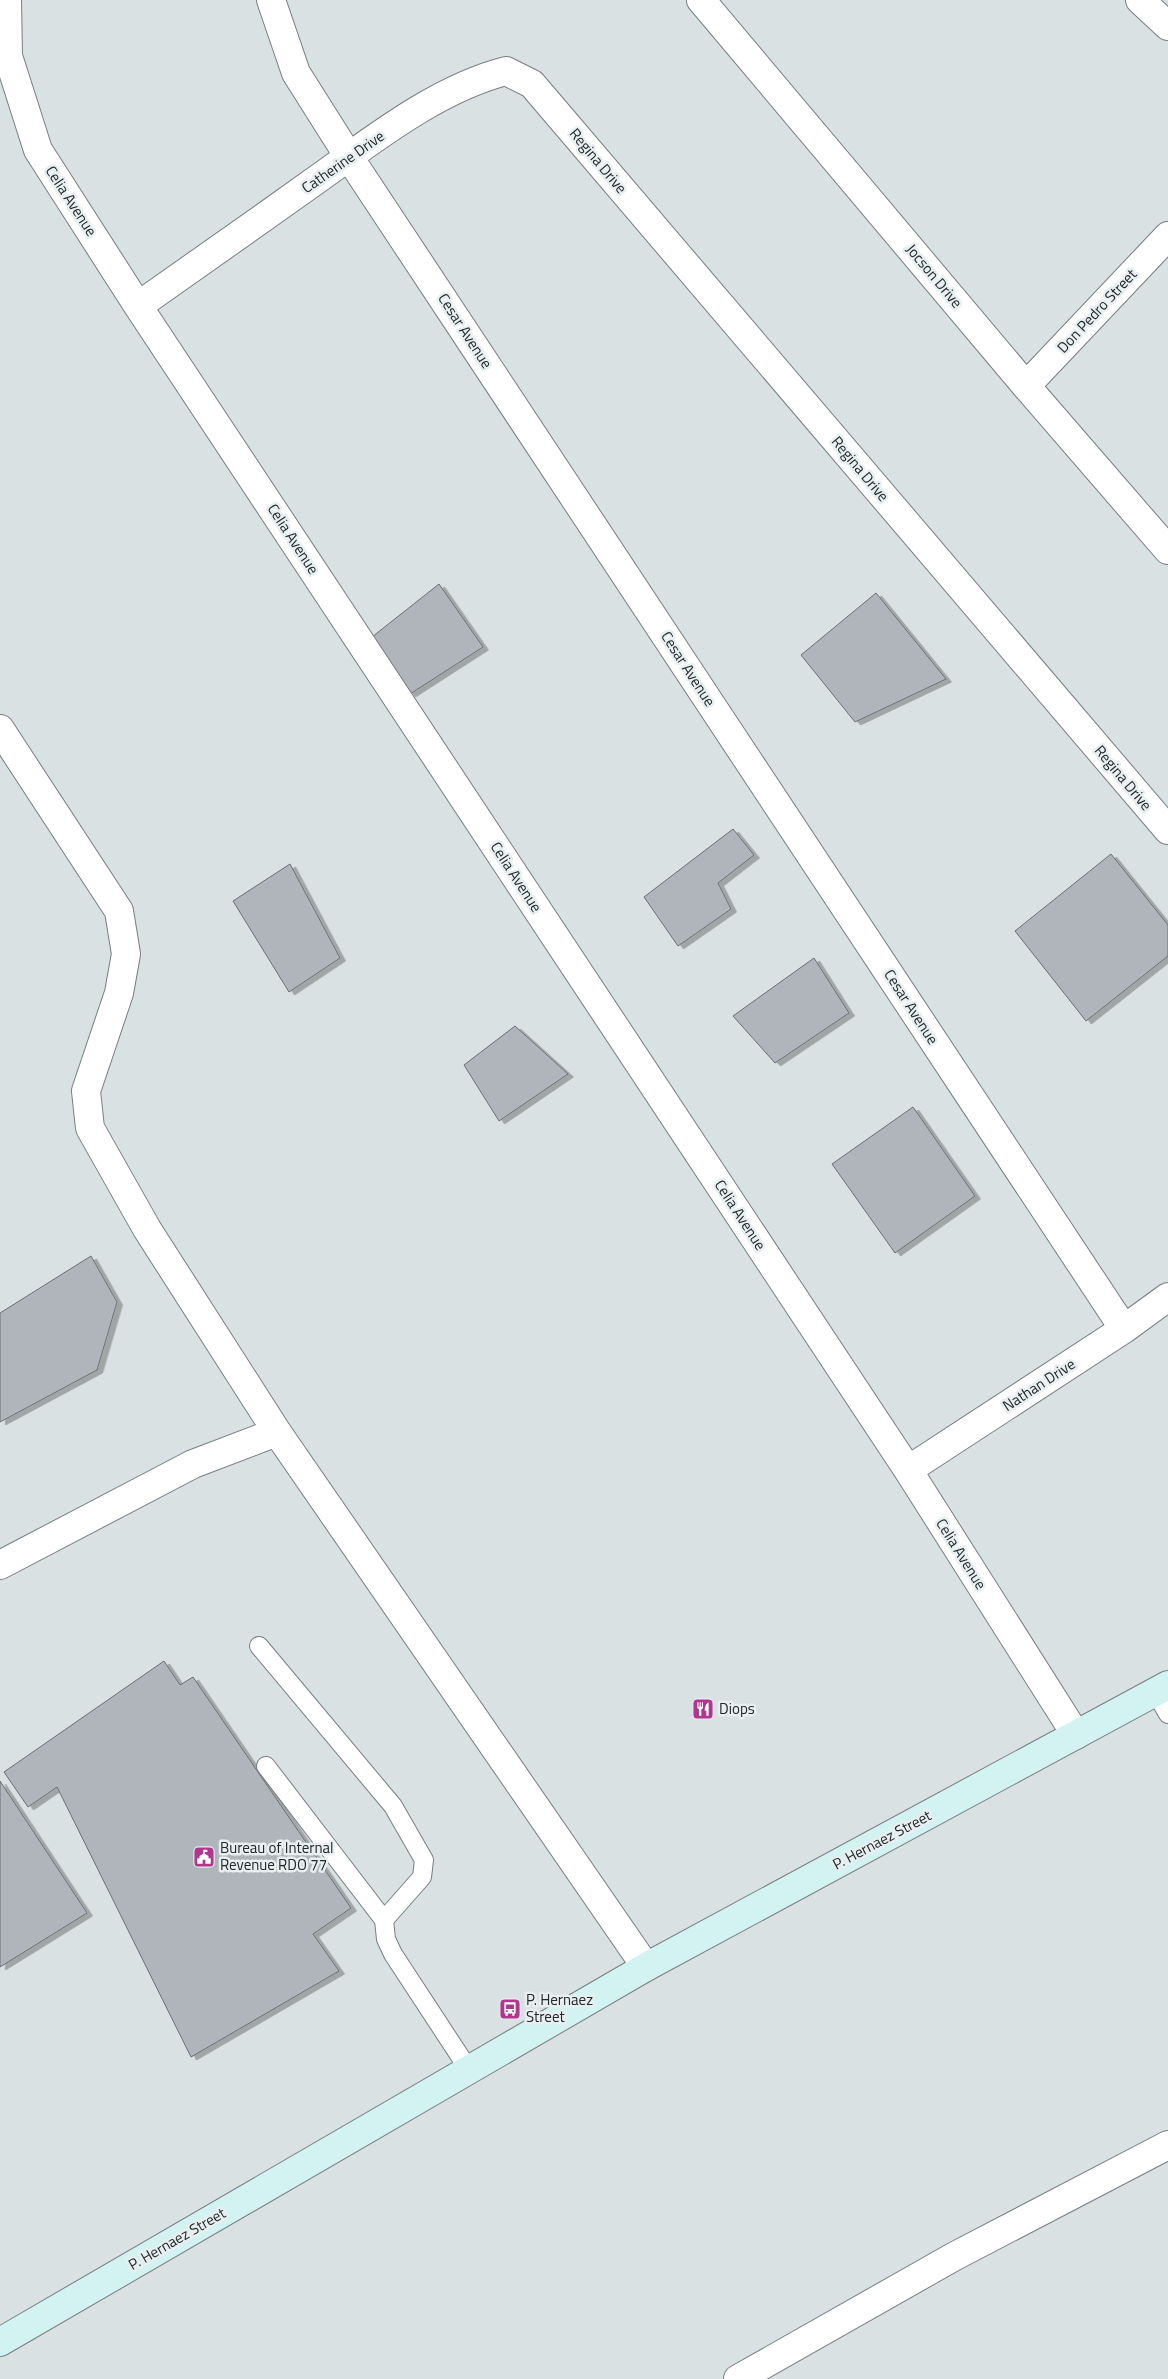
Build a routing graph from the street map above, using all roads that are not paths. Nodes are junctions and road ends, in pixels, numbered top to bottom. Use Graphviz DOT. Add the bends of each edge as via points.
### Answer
graph roads {
  1 [pos="7,0"];
  2 [pos="271,0"];
  3 [pos="701,0"];
  4 [pos="1140,0"];
  5 [pos="1168,26"];
  6 [pos="553,108"];
  7 [pos="349,157"];
  8 [pos="1168,236"];
  9 [pos="138,306"];
  10 [pos="1026,386"];
  11 [pos="1168,550"];
  12 [pos="0,730"];
  13 [pos="1168,830"];
  14 [pos="1168,1297"];
  15 [pos="1124,1329"];
  16 [pos="277,1432"];
  17 [pos="908,1470"];
  18 [pos="0,1564"];
  19 [pos="259,1646"];
  20 [pos="1164,1698"];
  21 [pos="1076,1735"];
  22 [pos="266,1766"];
  23 [pos="384,1920"];
  24 [pos="646,1967"];
  25 [pos="469,2070"];
  26 [pos="1168,2146"];
  27 [pos="0,2342"];
  28 [pos="738,2379"];
  1 -- 9 [label="street, Celia Avenue" via="8,56 38,150"];
  2 -- 7 [label="street, Cesar Avenue" via="296,73"];
  3 -- 10 [label="street, Jocson Drive"];
  4 -- 5 [label="street"];
  6 -- 7 [label="street, Catherine Drive" via="532,84 506,71 484,76 419,110"];
  6 -- 13 [label="street, Regina Drive"];
  7 -- 9 [label="street, Catherine Drive"];
  7 -- 15 [label="street, Cesar Avenue"];
  8 -- 10 [label="street, Don Pedro Street"];
  9 -- 17 [label="street, Celia Avenue"];
  10 -- 11 [label="street, Jocson Drive"];
  12 -- 16 [label="street" via="119,911 126,954 119,994 86,1091 90,1128 147,1229"];
  14 -- 15 [label="street, Nathan Drive"];
  15 -- 17 [label="street, Nathan Drive"];
  16 -- 18 [label="street" via="193,1464"];
  16 -- 24 [label="street"];
  17 -- 21 [label="street, Celia Avenue"];
  19 -- 23 [label="lane" via="392,1806 424,1860 422,1877"];
  20 -- 21 [label="main road, P. Hernaez Street"];
  21 -- 24 [label="main road, P. Hernaez Street"];
  22 -- 23 [label="lane"];
  23 -- 25 [label="lane" via="386,1939 393,1954"];
  24 -- 25 [label="main road, P. Hernaez Street"];
  25 -- 27 [label="main road, P. Hernaez Street"];
  26 -- 28 [label="street" via="955,2256"];
}
